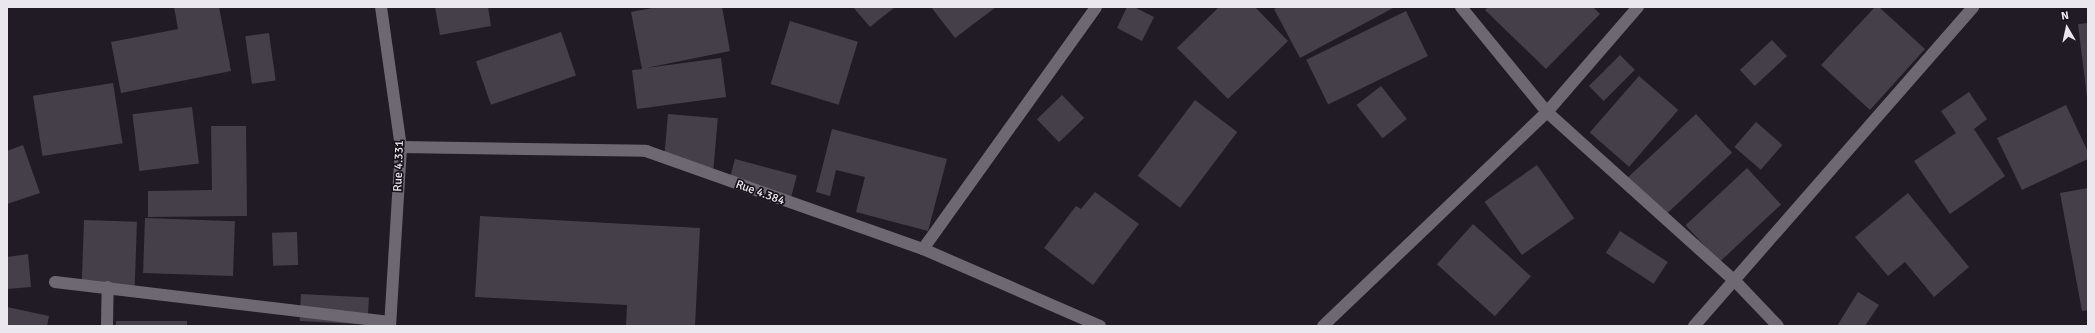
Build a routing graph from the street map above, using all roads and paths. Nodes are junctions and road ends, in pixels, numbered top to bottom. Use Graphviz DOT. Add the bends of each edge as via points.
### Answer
graph roads {
  1 [pos="381,7"];
  2 [pos="1096,7"];
  3 [pos="1461,7"];
  4 [pos="1638,7"];
  5 [pos="1973,7"];
  6 [pos="1547,112"];
  7 [pos="401,147"];
  8 [pos="922,249"];
  9 [pos="1735,281"];
  10 [pos="55,282"];
  11 [pos="108,287"];
  12 [pos="390,324"];
  13 [pos="107,326"];
  14 [pos="1100,326"];
  15 [pos="1323,326"];
  16 [pos="1694,326"];
  17 [pos="1778,326"];
  1 -- 7 [label="street, Rue 4.331"];
  2 -- 8 [label="street"];
  3 -- 6 [label="street"];
  4 -- 6 [label="street"];
  5 -- 9 [label="street"];
  6 -- 9 [label="street"];
  6 -- 15 [label="street"];
  7 -- 8 [label="street, Rue 4.384" via="646,151"];
  7 -- 12 [label="street, Rue 4.331"];
  8 -- 14 [label="street, Rue 4.384"];
  9 -- 16 [label="street"];
  9 -- 17 [label="street"];
  10 -- 11 [label="street"];
  11 -- 12 [label="street"];
  11 -- 13 [label="street"];
}
